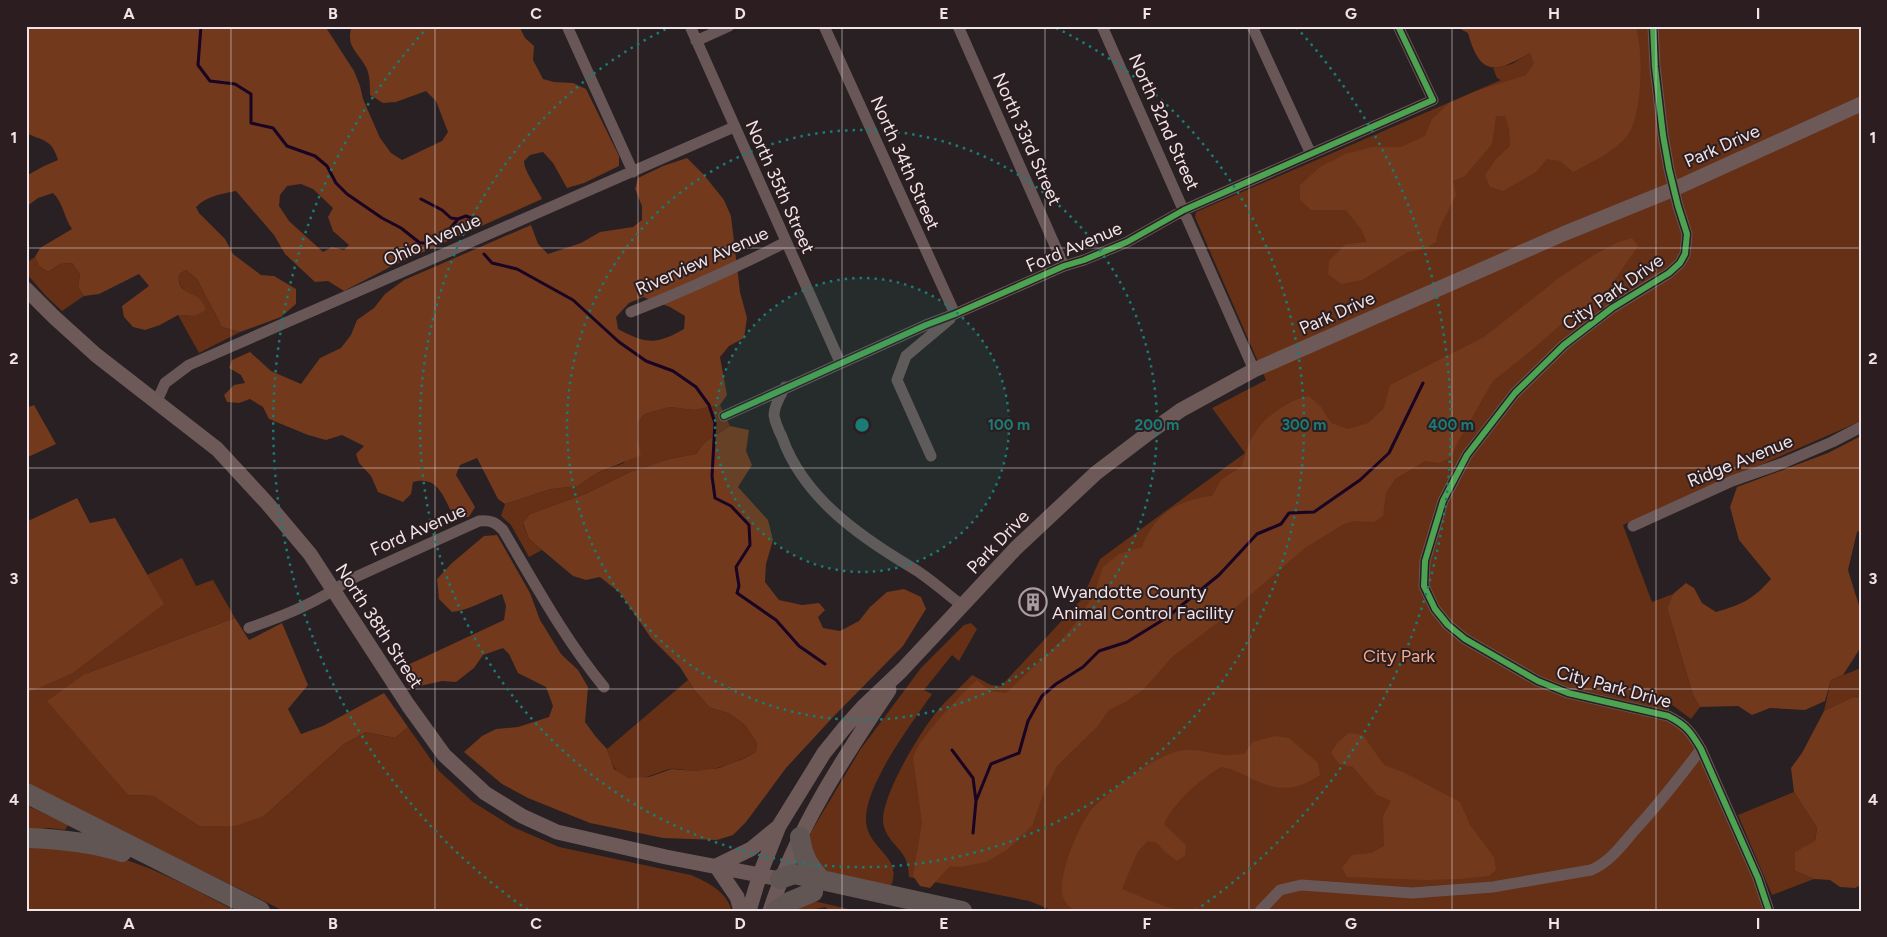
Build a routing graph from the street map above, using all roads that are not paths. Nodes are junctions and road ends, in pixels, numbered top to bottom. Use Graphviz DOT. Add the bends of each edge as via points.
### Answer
graph roads {
  1 [pos="567,26"];
  2 [pos="690,26"];
  3 [pos="729,26"];
  4 [pos="824,26"];
  5 [pos="958,26"];
  6 [pos="1102,26"];
  7 [pos="1252,26"];
  8 [pos="1398,26"];
  9 [pos="1653,26"];
  10 [pos="696,41"];
  11 [pos="1861,104"];
  12 [pos="734,127"];
  13 [pos="1311,154"];
  14 [pos="633,172"];
  15 [pos="1674,189"];
  16 [pos="1184,210"];
  17 [pos="786,242"];
  18 [pos="1064,266"];
  19 [pos="26,289"];
  20 [pos="631,312"];
  21 [pos="955,314"];
  22 [pos="840,362"];
  23 [pos="1254,370"];
  24 [pos="785,387"];
  25 [pos="157,401"];
  26 [pos="724,416"];
  27 [pos="1861,427"];
  28 [pos="932,456"];
  29 [pos="1633,526"];
  30 [pos="334,591"];
  31 [pos="963,606"];
  32 [pos="249,628"];
  33 [pos="902,670"];
  34 [pos="604,687"];
  35 [pos="1701,749"];
  36 [pos="26,793"];
  37 [pos="779,826"];
  38 [pos="800,837"];
  39 [pos="26,838"];
  40 [pos="168,865"];
  41 [pos="716,866"];
  42 [pos="760,874"];
  43 [pos="780,879"];
  44 [pos="817,886"];
  45 [pos="839,891"];
  46 [pos="260,911"];
  47 [pos="741,911"];
  48 [pos="749,911"];
  49 [pos="770,911"];
  50 [pos="775,911"];
  51 [pos="905,911"];
  52 [pos="962,911"];
  53 [pos="1260,911"];
  54 [pos="1769,911"];
  1 -- 14 [label="street"];
  2 -- 10 [label="street, North 35th Street"];
  3 -- 10 [label="street"];
  4 -- 21 [label="street, North 34th Street"];
  5 -- 18 [label="street, North 33rd Street"];
  6 -- 16 [label="street, North 32nd Street"];
  7 -- 13 [label="street"];
  8 -- 13 [label="street, Ford Avenue" via="1433,100"];
  9 -- 15 [label="street, City Park Drive" via="1663,135"];
  10 -- 12 [label="street, North 35th Street"];
  11 -- 15 [label="main road, Park Drive"];
  12 -- 14 [label="street, Ohio Avenue"];
  12 -- 17 [label="street, North 35th Street"];
  13 -- 16 [label="street, Ford Avenue"];
  14 -- 25 [label="street, Ohio Avenue" via="189,364 165,383"];
  15 -- 23 [label="main road, Park Drive" via="1563,234"];
  15 -- 35 [label="street, City Park Drive" via="1687,234 1685,254 1680,263 1612,308 1564,345 1515,393 1467,455 1443,501 1425,562 1424,586 1435,609 1448,625 1479,648 1538,681 1568,693 1668,716 1692,733"];
  16 -- 18 [label="street, Ford Avenue" via="1127,242"];
  16 -- 23 [label="street, North 32nd Street"];
  17 -- 20 [label="street, Riverview Avenue" via="719,276"];
  17 -- 22 [label="street, North 35th Street"];
  18 -- 21 [label="street, Ford Avenue"];
  19 -- 25 [label="main road, North 38th Street" via="96,355"];
  21 -- 22 [label="street, Ford Avenue"];
  21 -- 28 [label="street" via="906,356 897,380"];
  22 -- 24 [label="street, Ford Avenue"];
  23 -- 31 [label="main road, Park Drive" via="1181,410 1096,473 1016,548"];
  24 -- 26 [label="street, Ford Avenue"];
  24 -- 31 [label="street" via="774,416 788,454 804,479 855,531"];
  25 -- 30 [label="main road, North 38th Street" via="217,449 310,554"];
  27 -- 29 [label="street, Ridge Avenue"];
  30 -- 32 [label="street, Ford Avenue" via="291,613"];
  30 -- 34 [label="street, Ford Avenue" via="349,580 480,522 495,522 503,530 558,625"];
  30 -- 41 [label="main road, North 38th Street" via="408,706 444,755 485,793 522,816 557,832"];
  31 -- 33 [label="main road, Park Drive"];
  33 -- 37 [label="main road, Park Drive" via="862,707 824,753"];
  33 -- 38 [label="main road, Park Drive" via="857,736"];
  35 -- 53 [label="street" via="1672,789 1617,850 1591,870 1493,887 1412,893 1301,885 1280,890"];
  35 -- 54 [label="street, City Park Drive" via="1758,878"];
  36 -- 40 [label="highway"];
  37 -- 41 [label="main road" via="751,849"];
  37 -- 42 [label="main road, Park Drive"];
  38 -- 43 [label="main road, Park Drive"];
  38 -- 44 [label="highway" via="802,852"];
  39 -- 40 [label="highway" via="57,838 100,845"];
  40 -- 46 [label="highway"];
  41 -- 42 [label="main road, North 38th Street"];
  41 -- 47 [label="main road" via="737,897"];
  42 -- 43 [label="main road, North 38th Street"];
  42 -- 48 [label="main road, Park Drive"];
  43 -- 44 [label="highway" via="794,874"];
  43 -- 49 [label="main road, Park Drive"];
  44 -- 45 [label="highway"];
  44 -- 50 [label="highway"];
  45 -- 51 [label="highway"];
  45 -- 52 [label="highway"];
}
